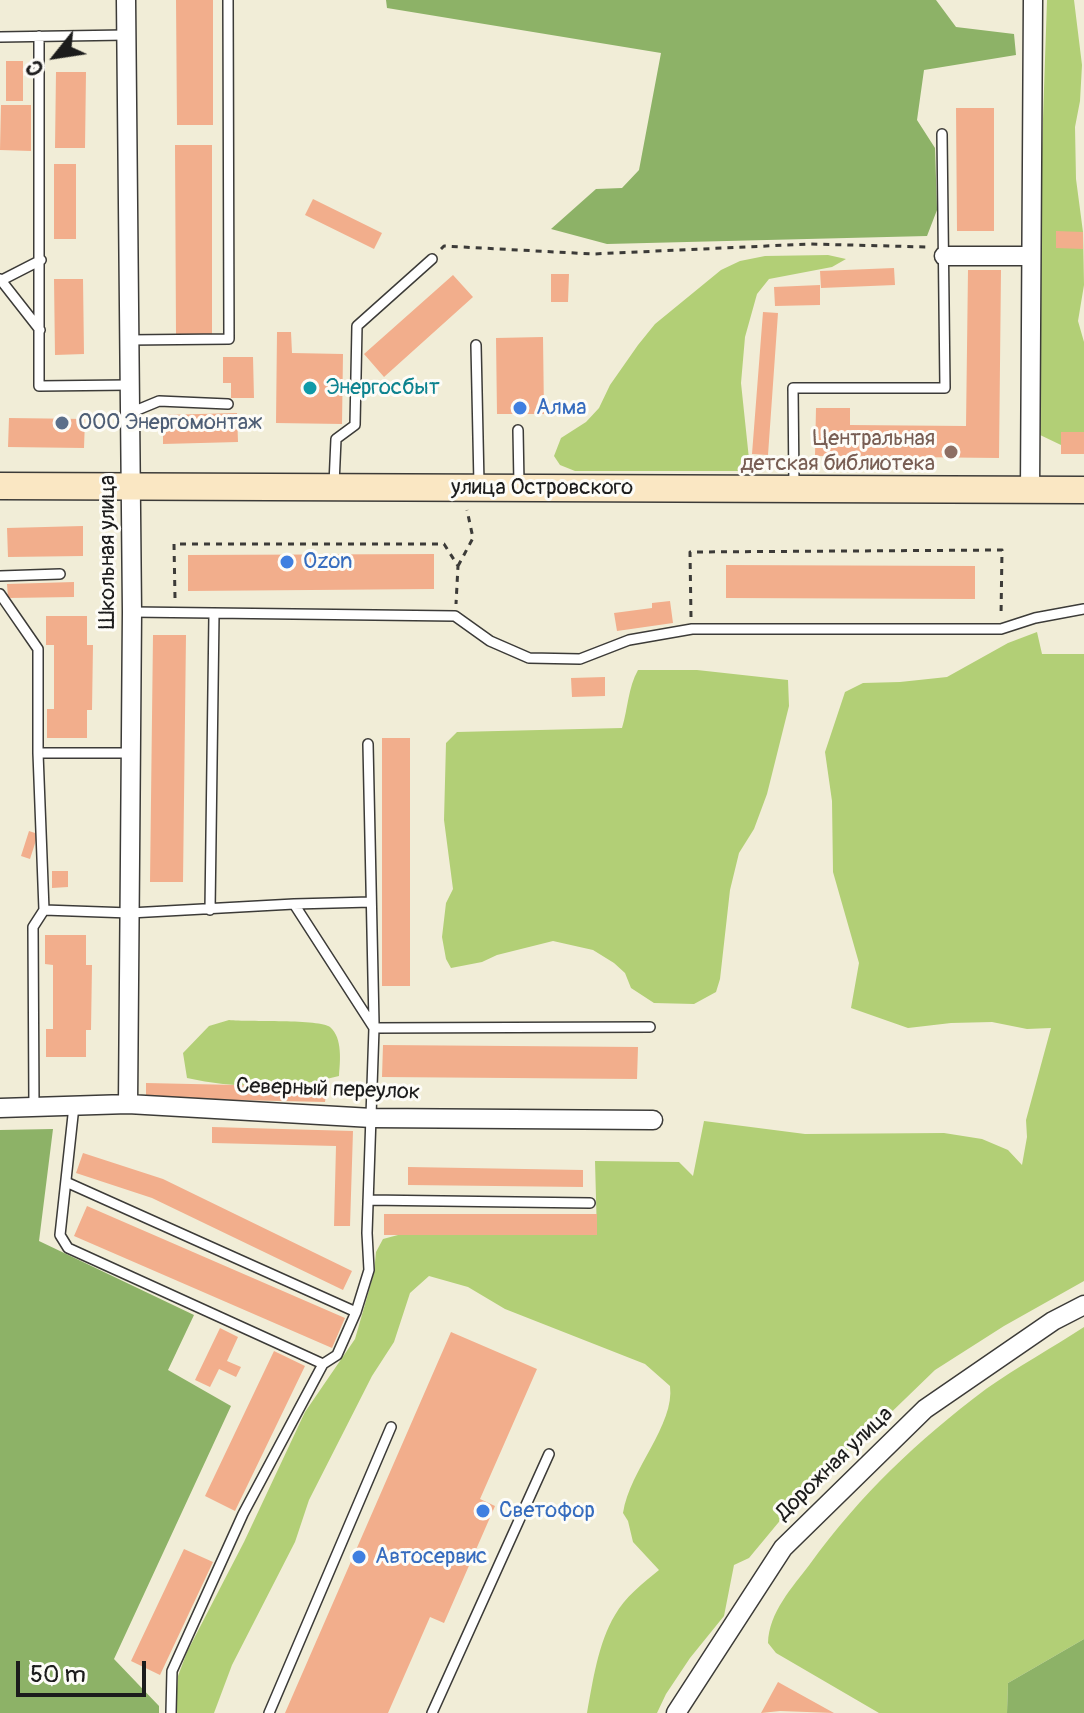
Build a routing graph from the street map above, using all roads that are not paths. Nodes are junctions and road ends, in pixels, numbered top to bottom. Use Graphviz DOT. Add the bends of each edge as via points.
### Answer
graph roads {
  1 [pos="126,0"];
  2 [pos="228,0"];
  3 [pos="1033,0"];
  4 [pos="126,35"];
  5 [pos="39,36"];
  6 [pos="0,37"];
  7 [pos="942,134"];
  8 [pos="944,252"];
  9 [pos="1031,256"];
  10 [pos="432,259"];
  11 [pos="41,260"];
  12 [pos="1,279"];
  13 [pos="40,330"];
  14 [pos="128,340"];
  15 [pos="476,345"];
  16 [pos="129,385"];
  17 [pos="228,404"];
  18 [pos="130,413"];
  19 [pos="518,430"];
  20 [pos="132,485"];
  21 [pos="0,486"];
  22 [pos="472,487"];
  23 [pos="519,487"];
  24 [pos="334,488"];
  25 [pos="794,489"];
  26 [pos="1084,490"];
  27 [pos="1030,491"];
  28 [pos="60,574"];
  29 [pos="0,576"];
  30 [pos="0,594"];
  31 [pos="1084,609"];
  32 [pos="132,612"];
  33 [pos="214,614"];
  34 [pos="368,744"];
  35 [pos="38,753"];
  36 [pos="131,753"];
  37 [pos="371,902"];
  38 [pos="294,904"];
  39 [pos="44,910"];
  40 [pos="210,910"];
  41 [pos="130,913"];
  42 [pos="650,1027"];
  43 [pos="374,1028"];
  44 [pos="128,1104"];
  45 [pos="74,1106"];
  46 [pos="34,1107"];
  47 [pos="0,1108"];
  48 [pos="372,1118"];
  49 [pos="653,1120"];
  50 [pos="66,1182"];
  51 [pos="368,1200"];
  52 [pos="590,1203"];
  53 [pos="1084,1305"];
  54 [pos="356,1312"];
  55 [pos="323,1364"];
  56 [pos="391,1427"];
  57 [pos="549,1454"];
  58 [pos="171,1713"];
  59 [pos="269,1713"];
  60 [pos="432,1713"];
  61 [pos="676,1713"];
  1 -- 4 [label="street, Школьная улица"];
  2 -- 14 [label="lane" via="229,339"];
  3 -- 9 [label="street"];
  4 -- 5 [label="lane"];
  4 -- 14 [label="street, Школьная улица"];
  5 -- 6 [label="lane"];
  5 -- 11 [label="lane"];
  7 -- 8 [label="lane"];
  8 -- 9 [label="street"];
  8 -- 25 [label="lane" via="945,388 793,388"];
  9 -- 27 [label="street"];
  10 -- 24 [label="lane" via="357,326 355,425 336,439"];
  11 -- 12 [label="lane"];
  11 -- 13 [label="lane"];
  12 -- 13 [label="lane"];
  13 -- 16 [label="lane" via="39,386"];
  14 -- 16 [label="street, Школьная улица"];
  15 -- 22 [label="lane"];
  16 -- 18 [label="street, Школьная улица"];
  17 -- 18 [label="lane" via="159,401"];
  18 -- 20 [label="street, Школьная улица"];
  19 -- 23 [label="lane"];
  20 -- 21 [label="main road, улица Островского"];
  20 -- 24 [label="main road, улица Островского"];
  20 -- 32 [label="street, Школьная улица"];
  22 -- 23 [label="main road, улица Островского"];
  22 -- 24 [label="main road, улица Островского"];
  23 -- 25 [label="main road, улица Островского"];
  25 -- 27 [label="main road, улица Островского"];
  26 -- 27 [label="main road, улица Островского"];
  28 -- 29 [label="lane"];
  30 -- 35 [label="lane" via="38,649"];
  31 -- 33 [label="lane" via="1001,629 692,629 629,640 580,659 529,658 490,641 455,616"];
  32 -- 33 [label="lane"];
  32 -- 36 [label="street, Школьная улица"];
  33 -- 40 [label="lane"];
  34 -- 37 [label="lane"];
  35 -- 36 [label="lane"];
  35 -- 39 [label="lane"];
  36 -- 41 [label="street, Школьная улица"];
  37 -- 38 [label="lane"];
  37 -- 43 [label="lane"];
  38 -- 40 [label="lane"];
  38 -- 43 [label="lane"];
  39 -- 41 [label="lane"];
  39 -- 46 [label="lane" via="33,927"];
  40 -- 41 [label="lane"];
  41 -- 44 [label="street, Школьная улица"];
  42 -- 43 [label="lane"];
  43 -- 48 [label="lane"];
  44 -- 45 [label="street, Северный переулок"];
  44 -- 48 [label="street, Северный переулок"];
  45 -- 46 [label="street, Северный переулок"];
  45 -- 50 [label="lane"];
  46 -- 47 [label="street, Северный переулок"];
  48 -- 49 [label="street, Северный переулок"];
  48 -- 51 [label="lane"];
  50 -- 54 [label="lane"];
  50 -- 55 [label="lane" via="60,1235 68,1248"];
  51 -- 52 [label="lane"];
  51 -- 54 [label="lane" via="369,1270"];
  53 -- 61 [label="street, Дорожная улица" via="925,1409 783,1548"];
  54 -- 55 [label="lane" via="337,1355"];
  55 -- 58 [label="lane" via="243,1514 172,1671"];
  56 -- 59 [label="lane"];
  57 -- 60 [label="lane"];
}
